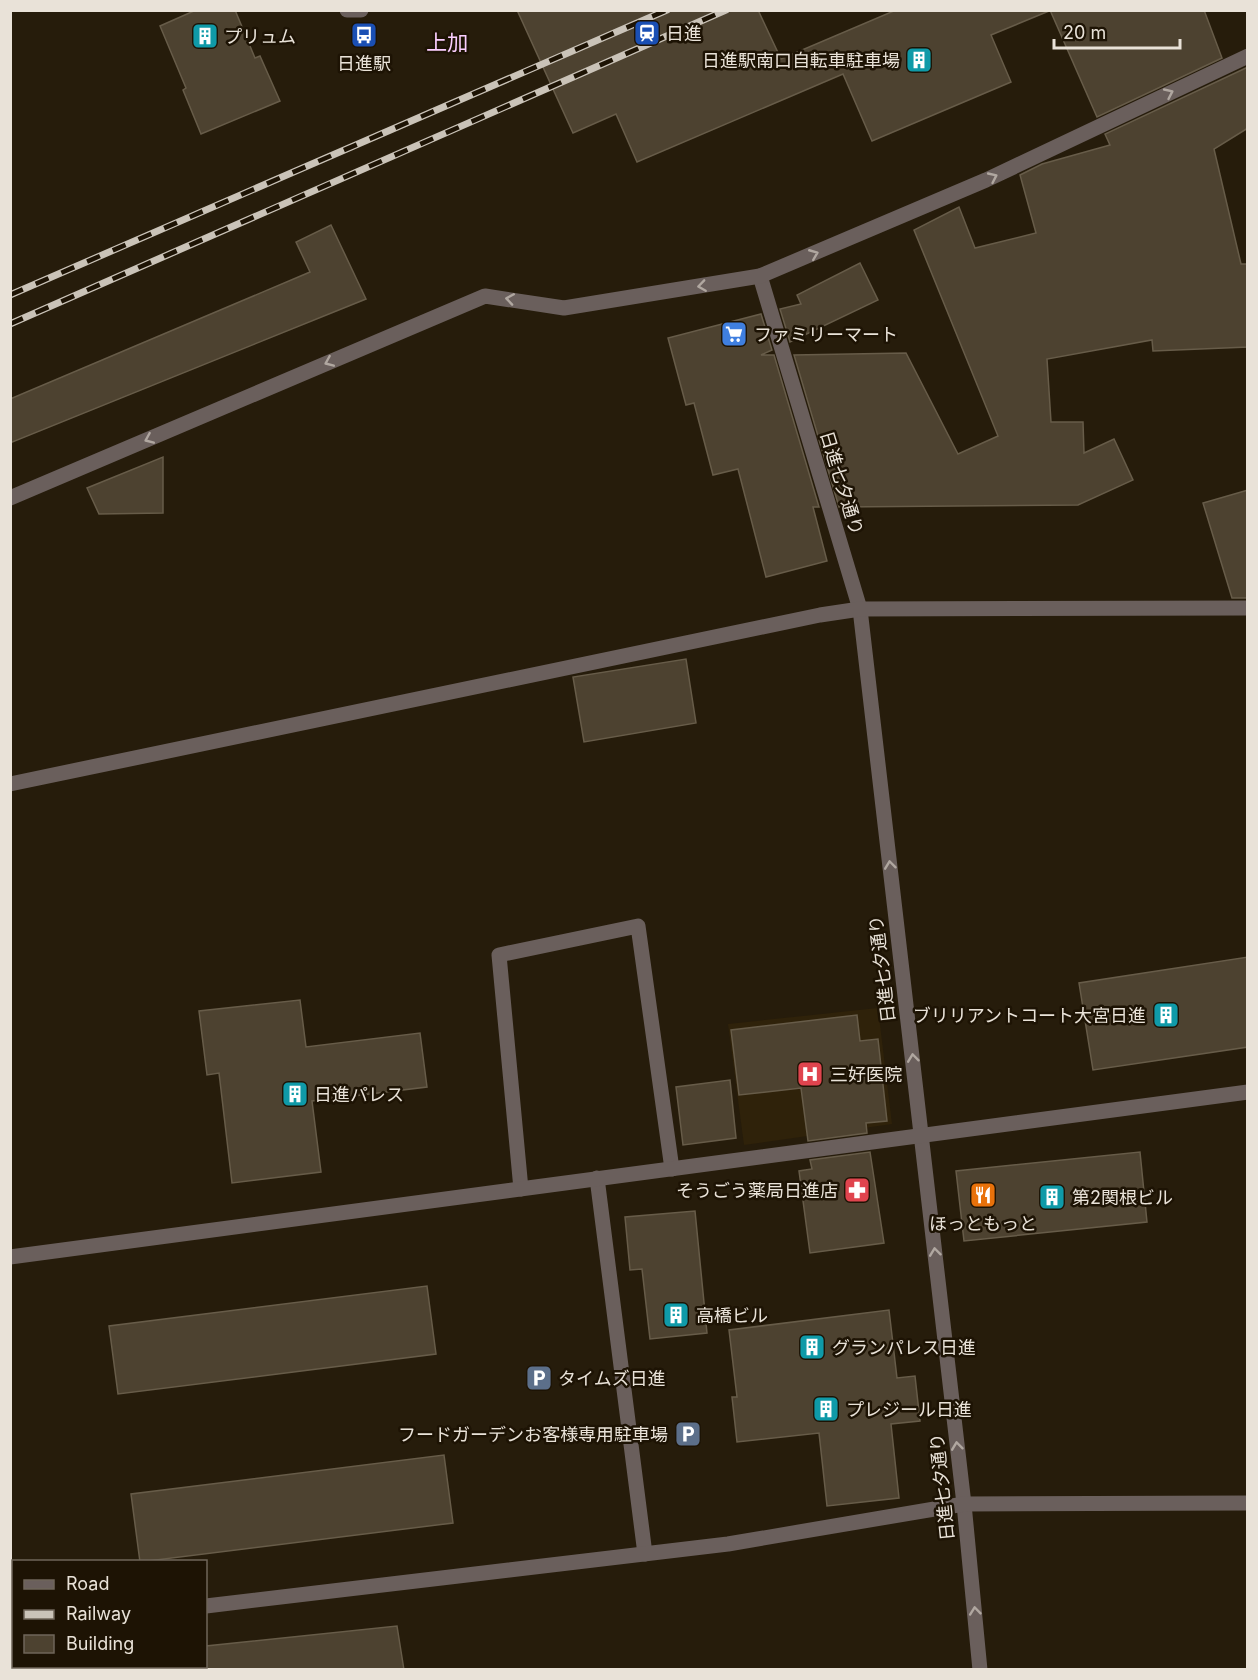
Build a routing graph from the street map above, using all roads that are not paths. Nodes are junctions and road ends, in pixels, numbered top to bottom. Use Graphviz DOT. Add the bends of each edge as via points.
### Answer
graph roads {
  1 [pos="346,10"];
  2 [pos="361,10"];
  3 [pos="1248,56"];
  4 [pos="760,276"];
  5 [pos="10,498"];
  6 [pos="1248,608"];
  7 [pos="860,609"];
  8 [pos="10,784"];
  9 [pos="1248,1092"];
  10 [pos="922,1135"];
  11 [pos="672,1168"];
  12 [pos="597,1178"];
  13 [pos="521,1189"];
  14 [pos="10,1257"];
  15 [pos="1248,1503"];
  16 [pos="964,1504"];
  17 [pos="645,1554"];
  18 [pos="207,1606"];
  19 [pos="980,1670"];
  1 -- 2 [label="street"];
  4 -- 3 [label="street, one-way" via="986,180"];
  4 -- 5 [label="street, one-way" via="564,308 485,296"];
  4 -- 7 [label="street, 日進七夕通り"];
  6 -- 7 [label="street"];
  7 -- 8 [label="street"];
  10 -- 7 [label="street, 日進七夕通り, one-way"];
  9 -- 10 [label="street"];
  10 -- 11 [label="street"];
  16 -- 10 [label="street, 日進七夕通り, one-way"];
  11 -- 12 [label="street"];
  11 -- 13 [label="street" via="638,926 499,955"];
  12 -- 13 [label="street"];
  12 -- 17 [label="street"];
  13 -- 14 [label="street"];
  15 -- 16 [label="street"];
  16 -- 17 [label="street"];
  19 -- 16 [label="street, 日進七夕通り, one-way"];
  17 -- 18 [label="street"];
}
